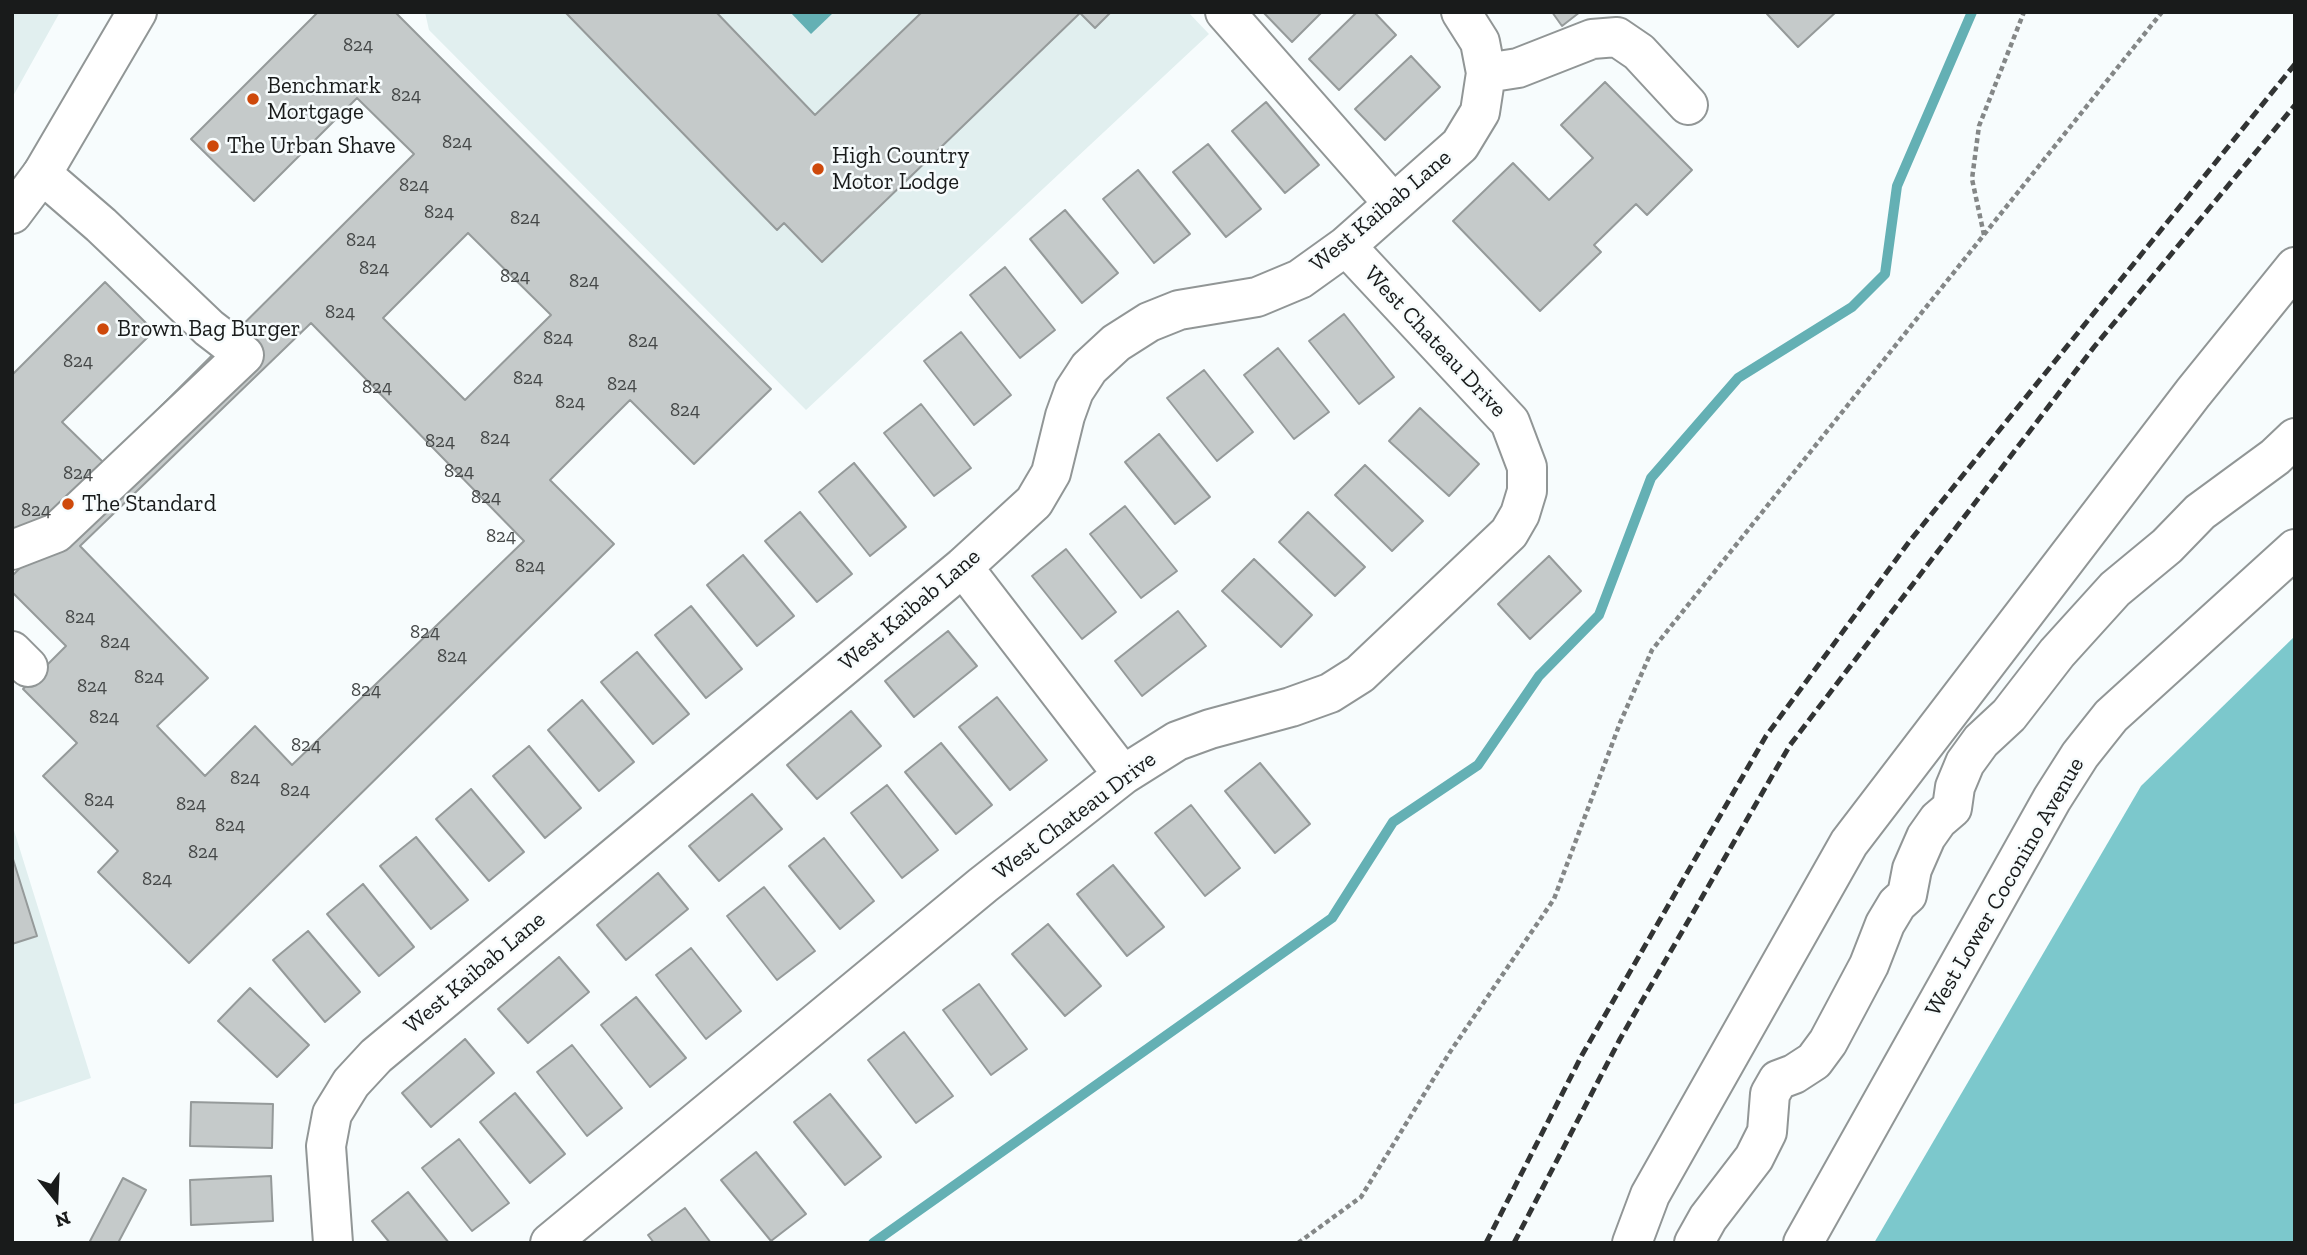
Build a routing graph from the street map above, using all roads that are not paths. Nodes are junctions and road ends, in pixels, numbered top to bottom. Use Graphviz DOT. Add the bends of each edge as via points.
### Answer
graph roads {
  1 [pos="137,12"];
  2 [pos="1225,12"];
  3 [pos="1461,12"];
  4 [pos="1486,73"];
  5 [pos="1688,105"];
  6 [pos="42,174"];
  7 [pos="1393,203"];
  8 [pos="12,214"];
  9 [pos="1346,246"];
  10 [pos="2295,267"];
  11 [pos="2295,438"];
  12 [pos="2295,548"];
  13 [pos="12,550"];
  14 [pos="963,567"];
  15 [pos="1123,775"];
  16 [pos="333,1243"];
  17 [pos="550,1243"];
  18 [pos="1632,1243"];
  19 [pos="1694,1243"];
  20 [pos="1803,1243"];
  1 -- 6 [label="street"];
  2 -- 7 [label="street"];
  3 -- 4 [label="street, West Kaibab Lane" via="1480,42"];
  4 -- 5 [label="street" via="1518,68 1592,39 1618,37 1639,51"];
  4 -- 7 [label="street, West Kaibab Lane" via="1480,113 1460,145"];
  6 -- 8 [label="street"];
  6 -- 13 [label="street" via="209,328 253,362 56,533"];
  7 -- 9 [label="street, West Kaibab Lane"];
  9 -- 14 [label="street, West Kaibab Lane" via="1300,279 1258,297 1179,310 1116,343 1089,368 1074,391 1052,473 1034,502"];
  9 -- 15 [label="street, West Chateau Drive" via="1510,422 1527,467 1527,491 1520,514 1493,551 1360,674 1330,693 1177,741"];
  10 -- 18 [label="street" via="2193,393 1849,843 1650,1195"];
  11 -- 19 [label="street" via="2200,512 2115,589 2009,715 1981,741 1965,763 1952,808 1926,837 1907,895 1885,924 1869,965 1828,1041 1814,1061 1778,1080 1770,1094 1767,1132"];
  12 -- 20 [label="street, West Lower Coconino Avenue" via="2111,716 2080,755"];
  14 -- 15 [label="street"];
  14 -- 16 [label="street, West Kaibab Lane" via="359,1074 332,1114 326,1146"];
  15 -- 17 [label="street, West Chateau Drive"];
}
